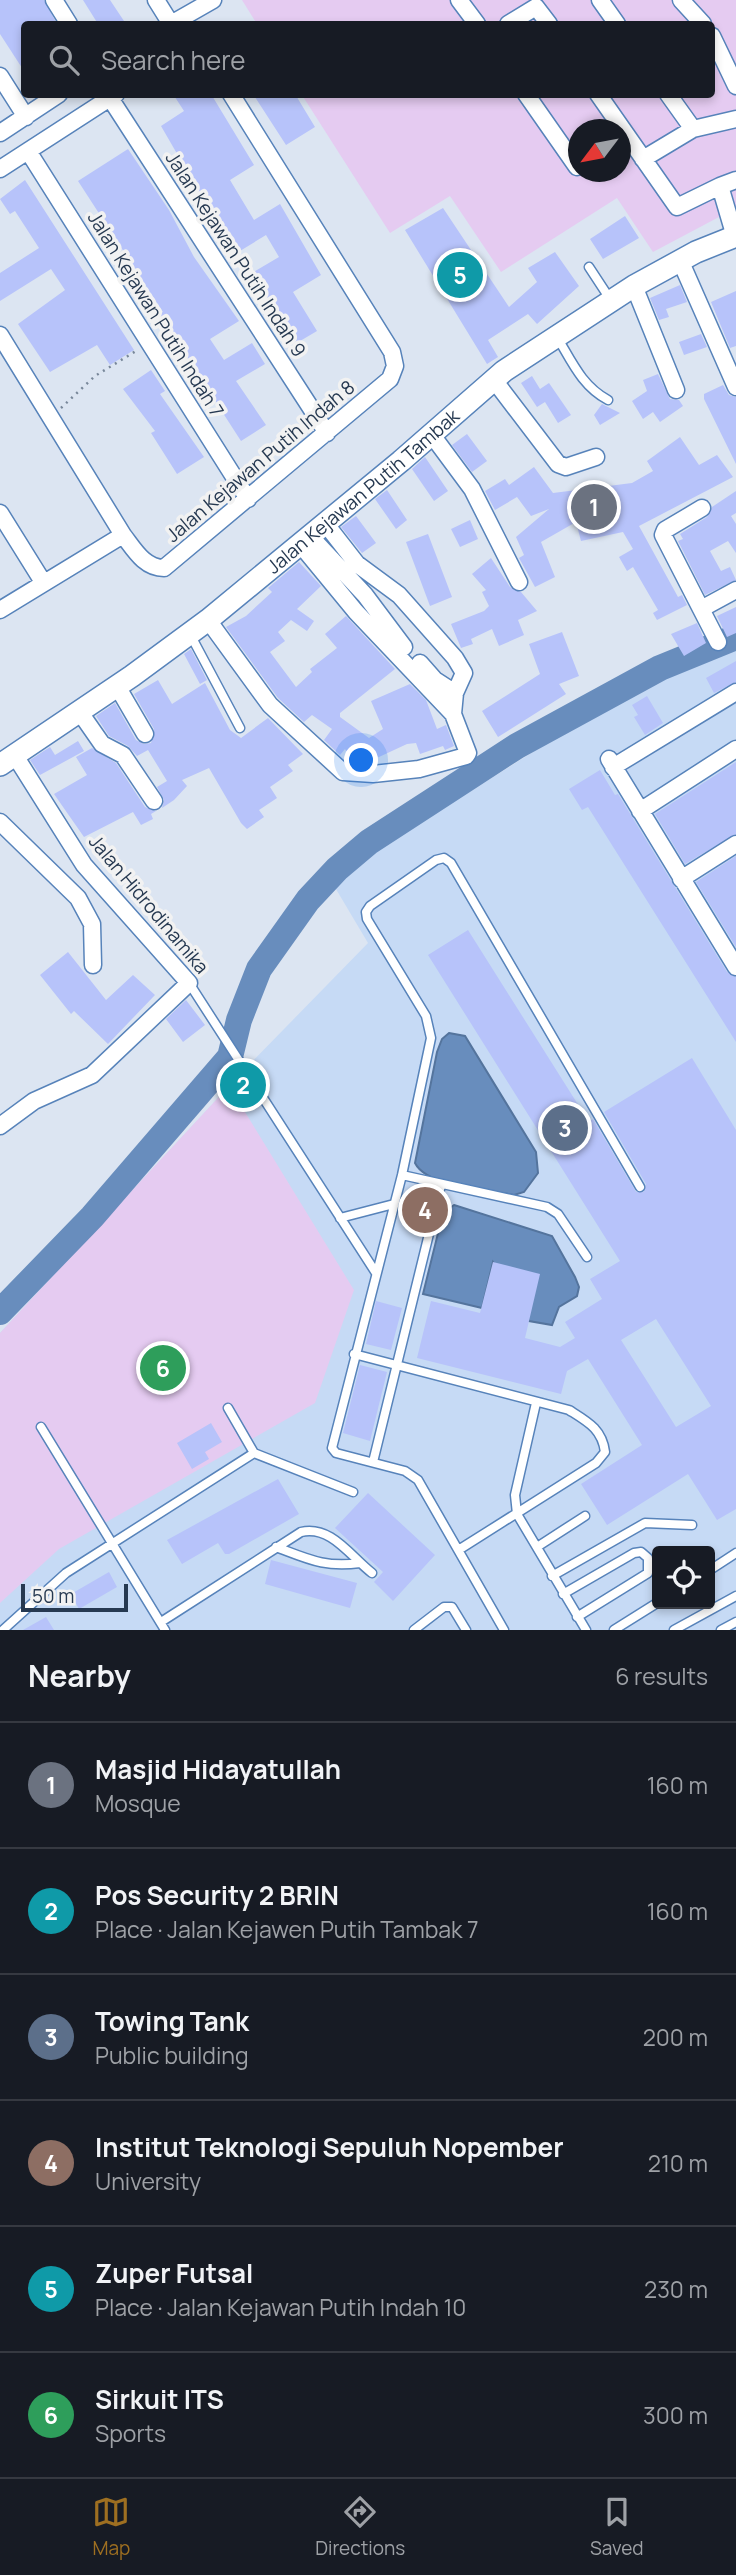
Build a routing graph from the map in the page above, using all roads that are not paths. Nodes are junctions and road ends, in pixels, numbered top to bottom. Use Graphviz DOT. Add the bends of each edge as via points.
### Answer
graph roads {
  1 [pos="54,0"];
  2 [pos="156,0"];
  3 [pos="213,0"];
  4 [pos="460,0"];
  5 [pos="514,0"];
  6 [pos="600,0"];
  7 [pos="681,0"];
  8 [pos="524,14"];
  9 [pos="67,21"];
  10 [pos="169,21"];
  11 [pos="176,21"];
  12 [pos="475,21"];
  13 [pos="513,21"];
  14 [pos="547,21"];
  15 [pos="615,21"];
  16 [pos="699,21"];
  17 [pos="715,42"];
  18 [pos="0,76"];
  19 [pos="736,86"];
  20 [pos="53,98"];
  21 [pos="110,98"];
  22 [pos="114,98"];
  23 [pos="233,98"];
  24 [pos="529,98"];
  25 [pos="601,98"];
  26 [pos="671,98"];
  27 [pos="26,117"];
  28 [pos="736,119"];
  29 [pos="693,129"];
  30 [pos="0,133"];
  31 [pos="28,151"];
  32 [pos="568,154"];
  33 [pos="643,159"];
  34 [pos="0,169"];
  35 [pos="736,180"];
  36 [pos="720,186"];
  37 [pos="736,237"];
  38 [pos="680,260"];
  39 [pos="589,267"];
  40 [pos="634,286"];
  41 [pos="611,301"];
  42 [pos="0,335"];
  43 [pos="557,337"];
  44 [pos="494,380"];
  45 [pos="736,387"];
  46 [pos="676,390"];
  47 [pos="608,400"];
  48 [pos="327,433"];
  49 [pos="432,435"];
  50 [pos="596,457"];
  51 [pos="248,499"];
  52 [pos="702,508"];
  53 [pos="0,513"];
  54 [pos="123,535"];
  55 [pos="312,535"];
  56 [pos="377,579"];
  57 [pos="43,582"];
  58 [pos="519,582"];
  59 [pos="736,590"];
  60 [pos="365,595"];
  61 [pos="701,609"];
  62 [pos="0,610"];
  63 [pos="208,620"];
  64 [pos="190,633"];
  65 [pos="719,642"];
  66 [pos="117,686"];
  67 [pos="736,692"];
  68 [pos="455,693"];
  69 [pos="79,710"];
  70 [pos="453,714"];
  71 [pos="240,728"];
  72 [pos="145,734"];
  73 [pos="736,749"];
  74 [pos="7,760"];
  75 [pos="154,801"];
  76 [pos="640,811"];
  77 [pos="0,822"];
  78 [pos="736,845"];
  79 [pos="681,879"];
  80 [pos="736,935"];
  81 [pos="721,944"];
  82 [pos="93,965"];
  83 [pos="736,967"];
  84 [pos="189,982"];
  85 [pos="0,1126"];
  86 [pos="402,1175"];
  87 [pos="441,1185"];
  88 [pos="640,1187"];
  89 [pos="394,1203"];
  90 [pos="340,1218"];
  91 [pos="587,1257"];
  92 [pos="376,1273"];
  93 [pos="354,1354"];
  94 [pos="396,1364"];
  95 [pos="536,1403"];
  96 [pos="228,1408"];
  97 [pos="41,1426"];
  98 [pos="254,1453"];
  99 [pos="373,1462"];
  100 [pos="353,1492"];
  101 [pos="517,1514"];
  102 [pos="585,1516"];
  103 [pos="692,1525"];
  104 [pos="113,1541"];
  105 [pos="276,1546"];
  106 [pos="537,1548"];
  107 [pos="460,1549"];
  108 [pos="736,1553"];
  109 [pos="360,1563"];
  110 [pos="715,1567"];
  111 [pos="372,1573"];
  112 [pos="552,1576"];
  113 [pos="563,1594"];
  114 [pos="736,1596"];
  115 [pos="652,1606"];
  116 [pos="577,1617"];
  117 [pos="736,1622"];
  118 [pos="163,1626"];
  119 [pos="3,1630"];
  120 [pos="414,1630"];
  121 [pos="466,1630"];
  122 [pos="505,1630"];
  123 [pos="586,1630"];
  124 [pos="614,1630"];
  125 [pos="674,1630"];
  126 [pos="721,1630"];
  1 -- 9 [label="street"];
  2 -- 10 [label="street"];
  3 -- 11 [label="street"];
  4 -- 12 [label="street"];
  5 -- 8 [label="street"];
  6 -- 15 [label="street"];
  7 -- 16 [label="street"];
  8 -- 13 [label="street"];
  8 -- 14 [label="street" via="536,6"];
  17 -- 19 [label="street"];
  18 -- 27 [label="street"];
  20 -- 27 [label="street"];
  21 -- 31 [label="street"];
  22 -- 48 [label="street, Jalan Kejawan Putih Indah 9"];
  23 -- 48 [label="street, Jalan Kejawan Putih Indah 8" via="392,352 395,366 390,379"];
  24 -- 32 [label="street"];
  25 -- 33 [label="street"];
  26 -- 29 [label="street"];
  27 -- 30 [label="street"];
  28 -- 29 [label="street"];
  29 -- 33 [label="street"];
  31 -- 34 [label="street"];
  31 -- 51 [label="street, Jalan Kejawan Putih Indah 7"];
  33 -- 36 [label="street" via="677,207"];
  35 -- 36 [label="street"];
  36 -- 37 [label="street"];
  37 -- 38 [label="street, Jalan Kejawan Putih Tambak"];
  38 -- 40 [label="street, Jalan Kejawan Putih Tambak"];
  38 -- 45 [label="street"];
  39 -- 41 [label="lane"];
  40 -- 41 [label="street, Jalan Kejawan Putih Tambak"];
  40 -- 46 [label="street"];
  41 -- 43 [label="street, Jalan Kejawan Putih Tambak"];
  42 -- 54 [label="street, Jalan Kejawan Putih Indah 8"];
  43 -- 44 [label="street, Jalan Kejawan Putih Tambak"];
  43 -- 47 [label="lane" via="591,390"];
  44 -- 49 [label="street, Jalan Kejawan Putih Tambak"];
  44 -- 50 [label="street" via="558,464 566,467"];
  48 -- 51 [label="street, Jalan Kejawan Putih Indah 8"];
  49 -- 55 [label="street, Jalan Kejawan Putih Tambak"];
  49 -- 58 [label="street" via="472,489"];
  51 -- 54 [label="street, Jalan Kejawan Putih Indah 8" via="164,568 145,562"];
  52 -- 61 [label="street" via="663,535"];
  53 -- 57 [label="street"];
  54 -- 57 [label="street"];
  55 -- 56 [label="street"];
  55 -- 60 [label="street"];
  55 -- 63 [label="street, Jalan Kejawan Putih Tambak"];
  55 -- 70 [label="street" via="356,612"];
  56 -- 60 [label="street"];
  56 -- 68 [label="street" via="399,595 455,658 464,673"];
  57 -- 62 [label="street"];
  59 -- 61 [label="street"];
  60 -- 68 [label="street" via="399,643 435,680"];
  61 -- 65 [label="street"];
  63 -- 64 [label="street, Jalan Kejawan Putih Tambak"];
  63 -- 70 [label="street" via="270,705 343,772 419,769 466,756"];
  64 -- 66 [label="street, Jalan Kejawan Putih Tambak"];
  64 -- 71 [label="lane"];
  66 -- 69 [label="street, Jalan Kejawan Putih Tambak"];
  66 -- 72 [label="street"];
  67 -- 76 [label="street" via="611,763"];
  68 -- 70 [label="street"];
  69 -- 74 [label="street, Jalan Kejawan Putih Tambak"];
  69 -- 75 [label="street" via="102,744 123,755"];
  73 -- 76 [label="street"];
  74 -- 84 [label="street, Jalan Hidrodinamika" via="84,865"];
  76 -- 79 [label="street"];
  77 -- 82 [label="street" via="78,898 92,924"];
  78 -- 79 [label="street"];
  79 -- 81 [label="street"];
  80 -- 81 [label="street"];
  81 -- 83 [label="street"];
  84 -- 85 [label="street" via="92,1075 34,1101"];
  84 -- 90 [label="lane, Jalan Hidrodinamika"];
  86 -- 87 [label="lane"];
  86 -- 88 [label="lane" via="430,1027 366,912 444,858"];
  86 -- 89 [label="lane"];
  87 -- 91 [label="lane" via="547,1207 558,1214"];
  87 -- 94 [label="lane"];
  89 -- 90 [label="lane"];
  89 -- 92 [label="lane"];
  90 -- 92 [label="lane, Jalan Hidrodinamika"];
  92 -- 93 [label="lane"];
  93 -- 94 [label="lane"];
  93 -- 99 [label="lane" via="332,1448"];
  94 -- 95 [label="lane"];
  94 -- 99 [label="lane"];
  95 -- 101 [label="lane" via="515,1495"];
  95 -- 101 [label="lane" via="569,1410 593,1425 603,1438 605,1452 596,1463"];
  96 -- 98 [label="lane"];
  97 -- 104 [label="lane"];
  98 -- 100 [label="lane"];
  98 -- 104 [label="lane"];
  99 -- 107 [label="lane" via="405,1471 418,1480"];
  101 -- 106 [label="lane"];
  101 -- 107 [label="lane"];
  102 -- 106 [label="lane"];
  103 -- 112 [label="lane" via="645,1523"];
  104 -- 118 [label="lane"];
  104 -- 119 [label="lane" via="66,1573"];
  105 -- 109 [label="lane" via="319,1564"];
  105 -- 109 [label="lane" via="314,1529 326,1532"];
  105 -- 118 [label="lane"];
  106 -- 112 [label="lane"];
  107 -- 122 [label="lane"];
  108 -- 110 [label="lane"];
  109 -- 111 [label="lane"];
  112 -- 113 [label="lane"];
  113 -- 116 [label="lane"];
  113 -- 116 [label="lane" via="634,1553 648,1558 648,1573"];
  114 -- 125 [label="lane"];
  115 -- 124 [label="lane"];
  116 -- 123 [label="lane"];
  117 -- 126 [label="lane"];
  120 -- 121 [label="lane" via="444,1607 452,1607"];
}
